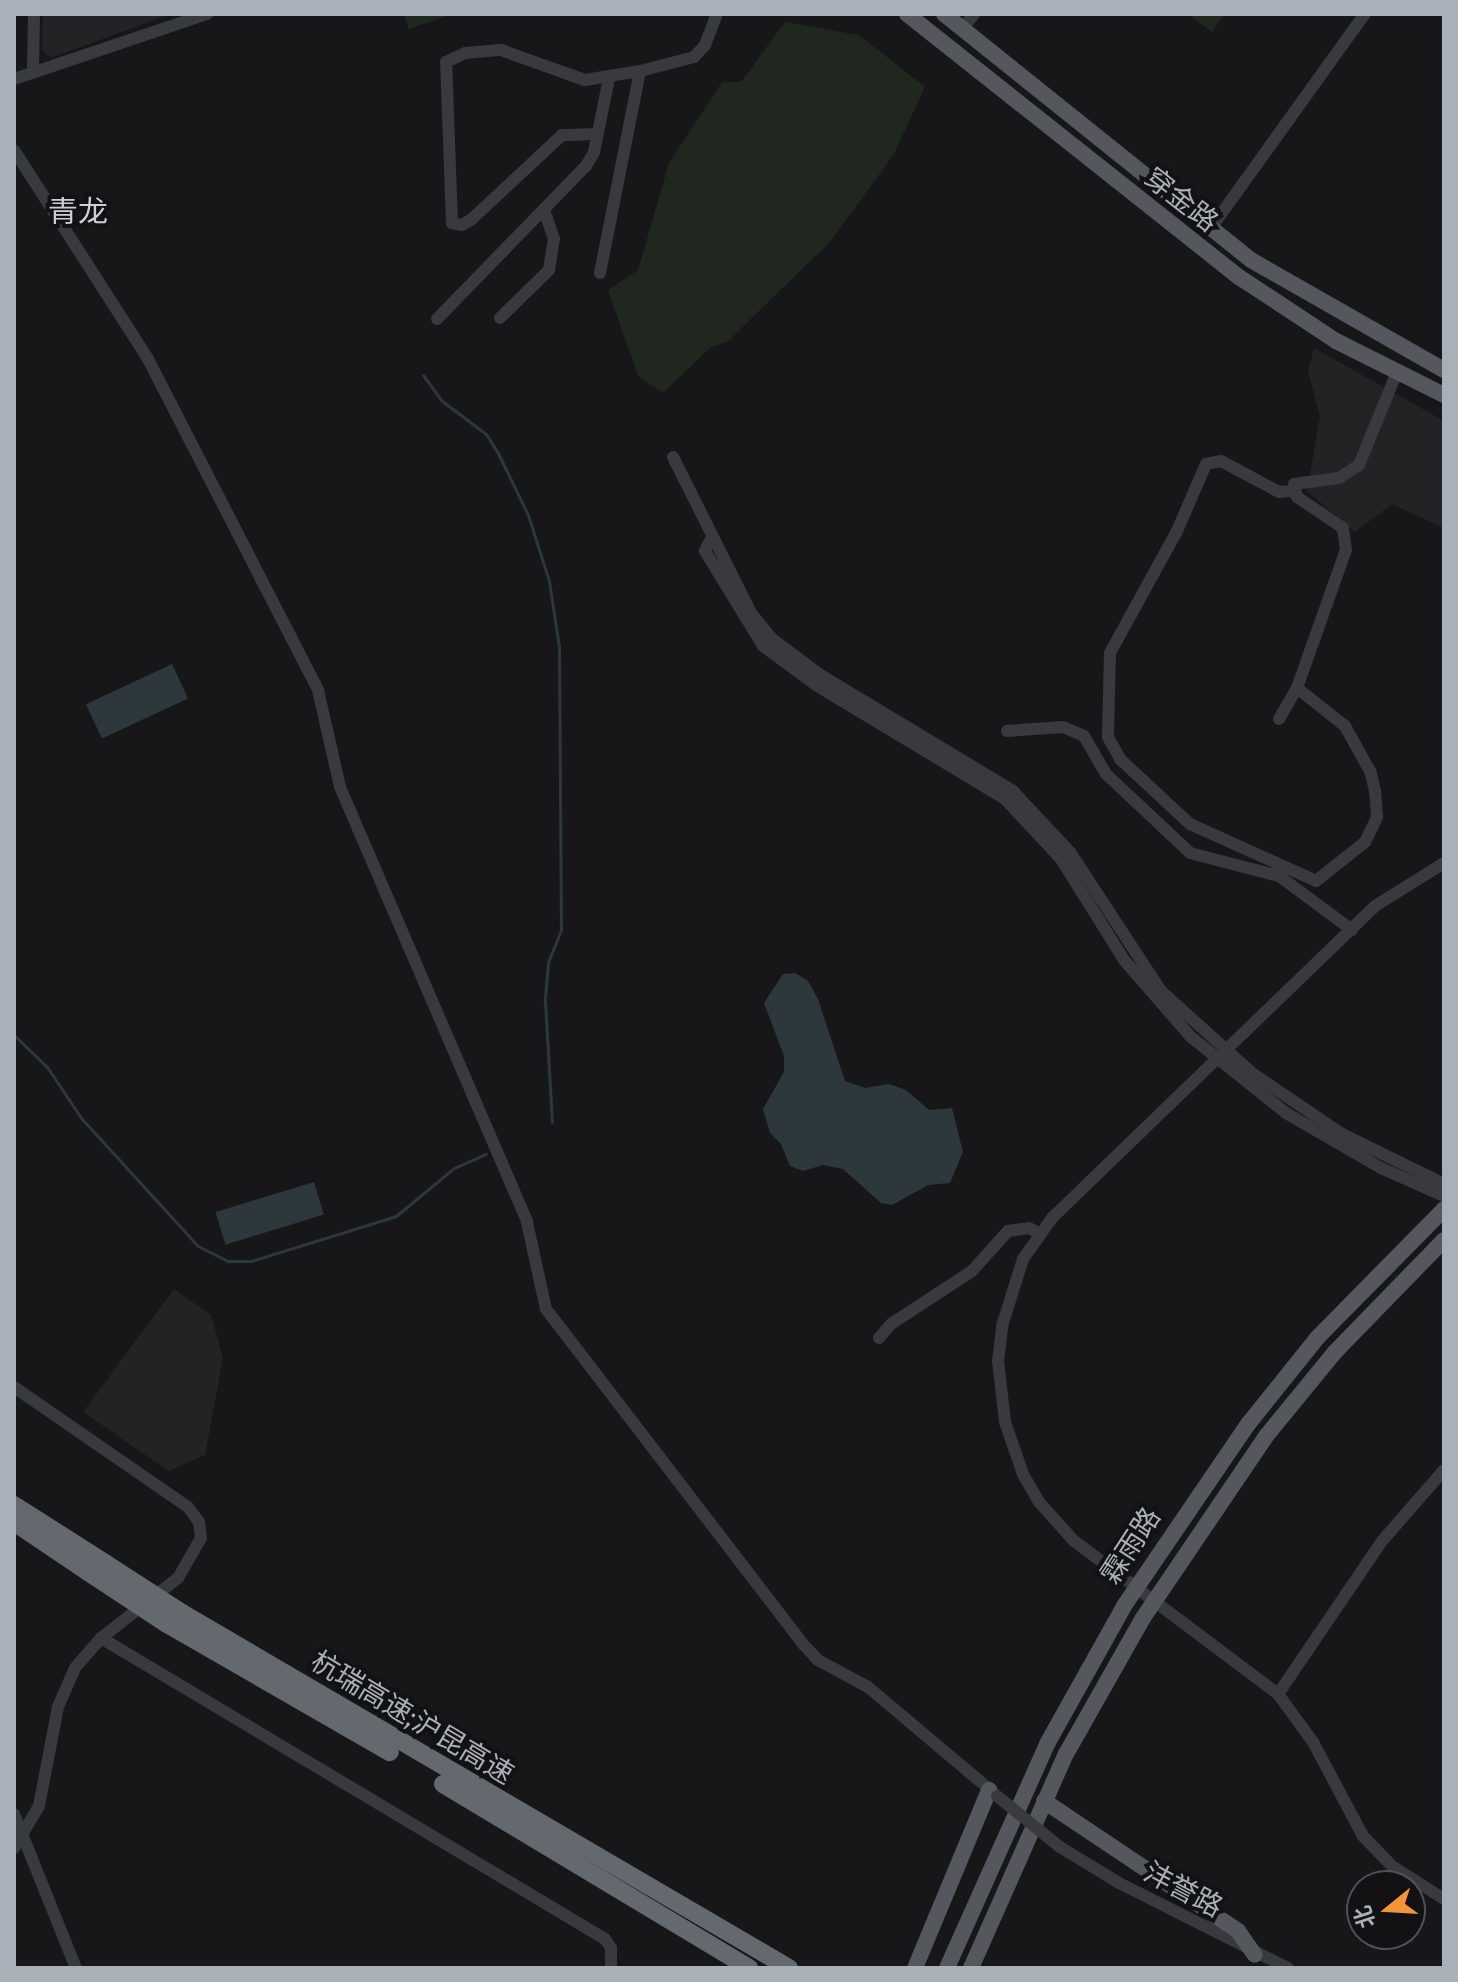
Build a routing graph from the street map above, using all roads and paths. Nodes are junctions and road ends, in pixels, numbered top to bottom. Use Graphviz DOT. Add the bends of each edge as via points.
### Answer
graph roads {
  1 [pos="34,14"];
  2 [pos="207,14"];
  3 [pos="717,14"];
  4 [pos="907,14"];
  5 [pos="944,14"];
  6 [pos="974,14"];
  7 [pos="1365,14"];
  8 [pos="962,29"];
  9 [pos="640,71"];
  10 [pos="33,72"];
  11 [pos="609,78"];
  12 [pos="14,79"];
  13 [pos="595,134"];
  14 [pos="14,150"];
  15 [pos="545,213"];
  16 [pos="1211,228"];
  17 [pos="600,273"];
  18 [pos="500,318"];
  19 [pos="437,319"];
  20 [pos="1444,370"];
  21 [pos="1397,372"];
  22 [pos="1444,395"];
  23 [pos="673,457"];
  24 [pos="1293,491"];
  25 [pos="1297,688"];
  26 [pos="1279,719"];
  27 [pos="1007,731"];
  28 [pos="1444,863"];
  29 [pos="1352,930"];
  30 [pos="1221,1055"];
  31 [pos="1444,1184"];
  32 [pos="1444,1196"];
  33 [pos="1444,1209"];
  34 [pos="1040,1234"];
  35 [pos="1444,1240"];
  36 [pos="879,1338"];
  37 [pos="14,1387"];
  38 [pos="1444,1470"];
  39 [pos="14,1505"];
  40 [pos="14,1522"];
  41 [pos="174,1619"];
  42 [pos="101,1638"];
  43 [pos="1278,1694"];
  44 [pos="993,1793"];
  45 [pos="1044,1801"];
  46 [pos="14,1814"];
  47 [pos="23,1836"];
  48 [pos="14,1848"];
  49 [pos="1444,1899"];
  50 [pos="1255,1955"];
  51 [pos="76,1968"];
  52 [pos="611,1968"];
  53 [pos="749,1968"];
  54 [pos="789,1968"];
  55 [pos="915,1968"];
  56 [pos="947,1968"];
  57 [pos="971,1968"];
  58 [pos="1288,1968"];
  1 -- 10 [label="street"];
  2 -- 10 [label="street"];
  3 -- 9 [label="street" via="705,45 694,57"];
  4 -- 21 [label="main road, 穿金路" via="1168,226 1336,341"];
  5 -- 8 [label="main road, 穿金路"];
  6 -- 8 [label="street"];
  7 -- 16 [label="street"];
  8 -- 16 [label="main road, 穿金路"];
  9 -- 11 [label="street"];
  9 -- 17 [label="street"];
  10 -- 12 [label="street"];
  11 -- 13 [label="street"];
  11 -- 13 [label="street" via="585,80 501,50 465,53 446,62 452,223 472,219 562,135"];
  13 -- 15 [label="street" via="594,152"];
  14 -- 44 [label="street, 沣誉路" via="148,359 318,690 340,787 527,1222 546,1309 818,1660 868,1687"];
  15 -- 18 [label="street" via="554,239 549,270"];
  15 -- 19 [label="street"];
  16 -- 20 [label="main road, 穿金路" via="1251,260"];
  21 -- 22 [label="main road, 穿金路"];
  21 -- 24 [label="street" via="1359,465 1339,478 1301,481"];
  23 -- 30 [label="street" via="771,638 822,676 1012,790 1039,815 1092,883 1161,991"];
  24 -- 25 [label="street" via="1335,519 1346,538 1339,580"];
  24 -- 25 [label="street" via="1279,492 1221,461 1206,464 1177,531 1110,653 1108,737 1120,759 1190,824 1316,881 1365,842 1377,817 1375,791 1345,726"];
  25 -- 26 [label="street"];
  27 -- 29 [label="street" via="1063,727 1084,736 1106,774 1190,853 1279,876"];
  28 -- 29 [label="street" via="1406,882"];
  29 -- 30 [label="street"];
  30 -- 31 [label="street" via="1292,1104"];
  30 -- 32 [label="street" via="1286,1113 1381,1168"];
  30 -- 34 [label="street"];
  33 -- 56 [label="main road, 霖雨路, bridge" via="1317,1338 1249,1423 1124,1606 1041,1756"];
  34 -- 36 [label="street" via="1029,1228 1008,1231 972,1271 891,1324"];
  34 -- 43 [label="street" via="1008,1299 998,1361 1005,1422 1023,1474 1074,1541"];
  35 -- 45 [label="main road, 霖雨路, bridge" via="1334,1353 1267,1435 1143,1618"];
  37 -- 42 [label="street" via="188,1507 199,1522 196,1551 178,1578"];
  38 -- 43 [label="street" via="1382,1541"];
  39 -- 41 [label="highway, 杭瑞高速;沪昆高速, bridge" via="105,1563"];
  40 -- 41 [label="highway, 杭瑞高速;沪昆高速, bridge" via="88,1572"];
  41 -- 53 [label="highway, 杭瑞高速;沪昆高速"];
  41 -- 54 [label="highway, 杭瑞高速;沪昆高速"];
  42 -- 47 [label="street" via="65,1688 39,1806"];
  42 -- 52 [label="street" via="605,1939 611,1948"];
  43 -- 49 [label="street" via="1313,1742 1363,1836 1392,1866"];
  44 -- 50 [label="street, 沣誉路, bridge" via="1060,1847"];
  44 -- 55 [label="main road"];
  45 -- 50 [label="main road" via="1238,1931"];
  45 -- 57 [label="main road, 霖雨路"];
  46 -- 47 [label="street"];
  47 -- 48 [label="street"];
  47 -- 51 [label="street"];
  50 -- 58 [label="street, 沣誉路"];
}
